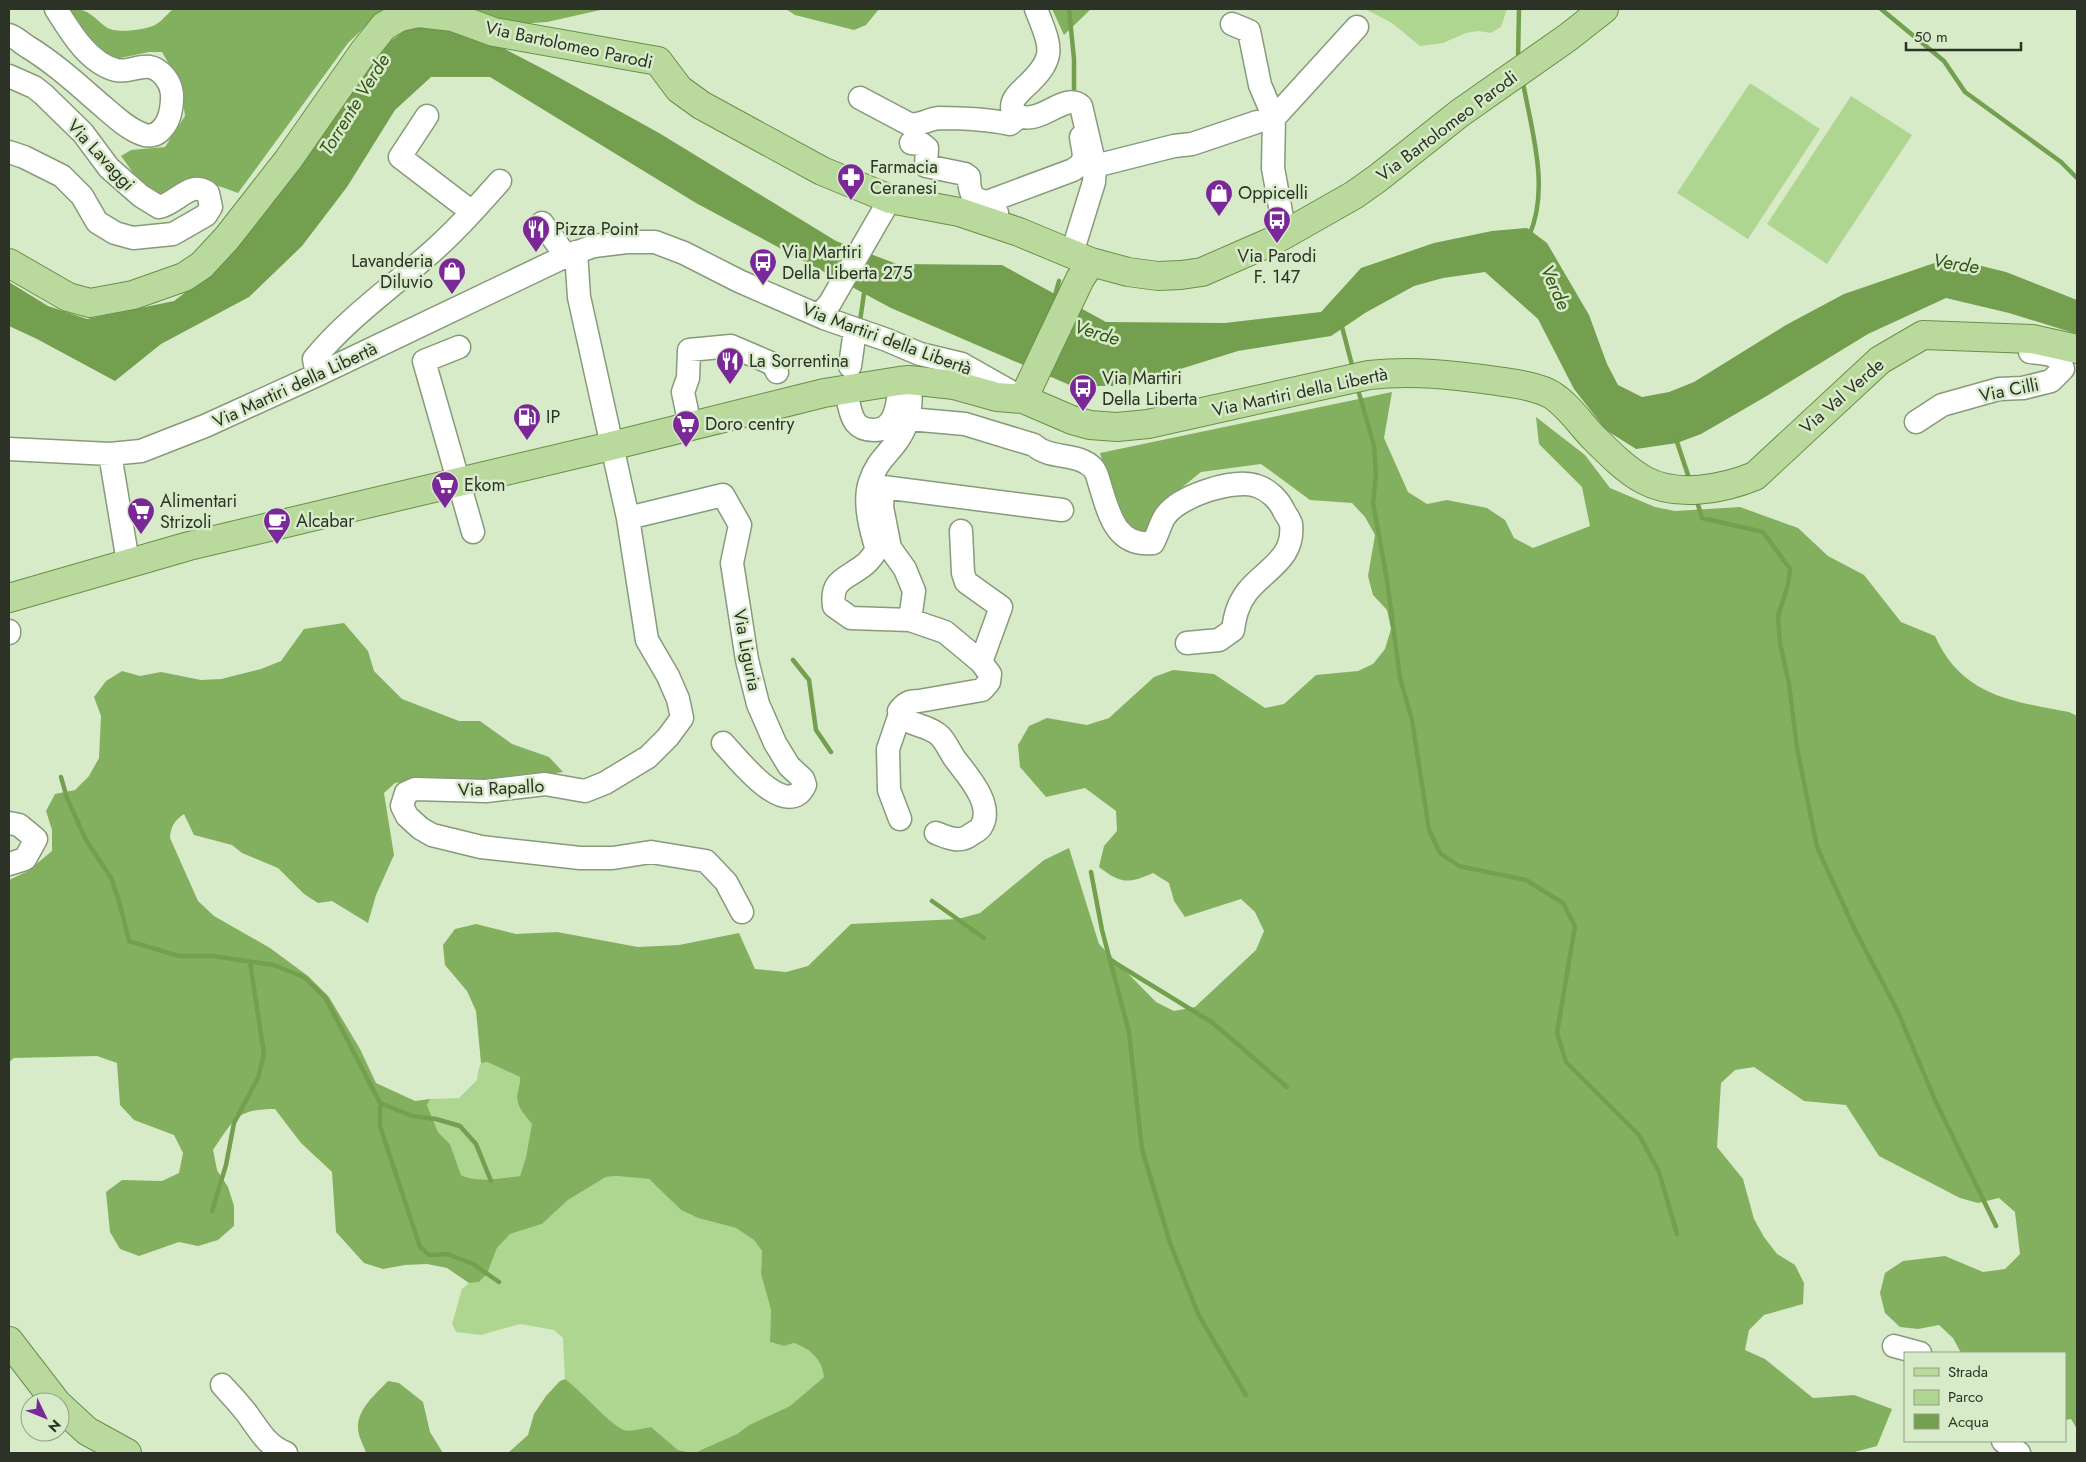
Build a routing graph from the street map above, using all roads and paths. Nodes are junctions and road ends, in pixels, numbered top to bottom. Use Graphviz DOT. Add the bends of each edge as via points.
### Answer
graph roads {
  1 [pos="56,9"];
  2 [pos="1036,9"];
  3 [pos="1604,9"];
  4 [pos="1232,24"];
  5 [pos="1357,27"];
  6 [pos="9,35"];
  7 [pos="9,76"];
  8 [pos="860,98"];
  9 [pos="427,116"];
  10 [pos="1019,117"];
  11 [pos="1266,120"];
  12 [pos="1085,124"];
  13 [pos="911,143"];
  14 [pos="9,152"];
  15 [pos="1095,166"];
  16 [pos="500,180"];
  17 [pos="890,199"];
  18 [pos="472,212"];
  19 [pos="991,213"];
  20 [pos="542,223"];
  21 [pos="1285,234"];
  22 [pos="571,254"];
  23 [pos="9,263"];
  24 [pos="1081,265"];
  25 [pos="834,313"];
  26 [pos="1943,336"];
  27 [pos="459,347"];
  28 [pos="2077,349"];
  29 [pos="850,366"];
  30 [pos="777,372"];
  31 [pos="317,375"];
  32 [pos="904,380"];
  33 [pos="1026,393"];
  34 [pos="848,401"];
  35 [pos="909,419"];
  36 [pos="1916,422"];
  37 [pos="690,426"];
  38 [pos="611,446"];
  39 [pos="9,449"];
  40 [pos="110,454"];
  41 [pos="1764,470"];
  42 [pos="459,480"];
  43 [pos="1062,510"];
  44 [pos="628,518"];
  45 [pos="962,531"];
  46 [pos="473,532"];
  47 [pos="128,562"];
  48 [pos="9,598"];
  49 [pos="910,620"];
  50 [pos="1187,643"];
  51 [pos="981,662"];
  52 [pos="900,714"];
  53 [pos="723,743"];
  54 [pos="900,819"];
  55 [pos="9,822"];
  56 [pos="936,833"];
  57 [pos="9,864"];
  58 [pos="742,912"];
  59 [pos="16,1342"];
  60 [pos="1894,1346"];
  61 [pos="1916,1352"];
  62 [pos="222,1385"];
  63 [pos="50,1392"];
  64 [pos="70,1414"];
  65 [pos="2004,1442"];
  66 [pos="127,1453"];
  67 [pos="286,1453"];
  68 [pos="2019,1453"];
  1 -- 6 [label="street, Via Lavaggi" via="87,51 105,66 118,70 151,67 161,72 173,93 166,126 158,134 143,135 123,123 51,62"];
  2 -- 10 [label="street" via="1050,50 1043,67 1013,101 1012,110"];
  3 -- 21 [label="main road, Via Bartolomeo Parodi" via="1460,113 1354,196"];
  4 -- 11 [label="street" via="1249,31"];
  5 -- 11 [label="street"];
  7 -- 14 [label="street, Via Lavaggi" via="43,94 83,133 109,168 159,208 190,189 200,188 208,193 211,207 206,215 173,234 133,238 115,233 97,222 82,196 62,176"];
  8 -- 10 [label="street" via="909,124 917,125 937,118 1010,124"];
  9 -- 18 [label="street" via="400,157"];
  10 -- 12 [label="street" via="1035,117 1074,102 1081,106"];
  11 -- 15 [label="street" via="1192,144"];
  11 -- 21 [label="street"];
  12 -- 15 [label="street"];
  12 -- 19 [label="street" via="1080,128 1084,158 1081,165"];
  13 -- 19 [label="street" via="927,148 926,166 969,177 972,196"];
  15 -- 24 [label="street"];
  16 -- 18 [label="street"];
  17 -- 19 [label="main road, Via Bartolomeo Parodi" via="959,212"];
  17 -- 23 [label="main road, Via Bartolomeo Parodi" via="822,171 701,105 679,89 658,61 494,32 453,17 418,13 400,17 384,26 288,160 227,238 202,265 184,277 133,295 90,303 68,297"];
  17 -- 25 [label="street" via="865,240"];
  18 -- 31 [label="street" via="428,256 330,339 314,359"];
  19 -- 24 [label="main road, Via Bartolomeo Parodi"];
  20 -- 22 [label="street"];
  21 -- 24 [label="main road, Via Bartolomeo Parodi" via="1202,272 1158,276"];
  22 -- 25 [label="street, Via Martiri della Libertà" via="603,245 654,242 684,253 739,281"];
  22 -- 31 [label="street, Via Martiri della Libertà"];
  22 -- 38 [label="street, Via Rapallo"];
  24 -- 33 [label="main road"];
  25 -- 29 [label="street"];
  25 -- 33 [label="street, Via Martiri della Libertà" via="920,354 962,364"];
  26 -- 28 [label="main road, Via Val Verde" via="2032,339"];
  26 -- 36 [label="street, Via Cilli" via="2055,356 2063,369 2052,381 2023,388 1999,389 1942,405"];
  26 -- 41 [label="main road, Via Val Verde" via="1923,335 1880,360"];
  27 -- 42 [label="street" via="424,361"];
  30 -- 37 [label="street" via="773,364 731,346 689,350 688,378 683,392"];
  31 -- 40 [label="street, Via Martiri della Libertà" via="141,451"];
  32 -- 33 [label="main road" via="954,385 997,397"];
  32 -- 34 [label="street" via="890,424 880,430 866,430 857,424"];
  32 -- 35 [label="street" via="911,395"];
  32 -- 37 [label="main road" via="824,393"];
  33 -- 41 [label="main road, Via Martiri della Libertà" via="1072,420 1090,426 1117,427 1148,424 1369,376 1400,372 1448,374 1526,386 1552,395 1622,465 1646,481 1668,488 1691,490 1736,484"];
  35 -- 49 [label="street" via="896,443 880,460 869,484 869,522 877,550 865,565 839,580 832,595 834,606 851,618"];
  35 -- 50 [label="street" via="965,424 1034,445 1040,451 1086,461 1095,469 1110,518 1124,537 1140,544 1153,543 1165,515 1190,496 1230,484 1257,486 1278,500 1291,523 1288,548 1274,568 1248,590 1236,609 1233,630 1219,640"];
  37 -- 38 [label="main road"];
  38 -- 42 [label="main road"];
  38 -- 44 [label="street, Via Rapallo"];
  39 -- 40 [label="street, Via Martiri della Libertà"];
  40 -- 47 [label="street"];
  42 -- 46 [label="street"];
  42 -- 47 [label="main road"];
  43 -- 49 [label="street" via="883,487 882,507 890,548 905,569 914,591"];
  44 -- 53 [label="street, Via Liguria" via="723,495 740,525 732,563 747,660 758,704 775,744 802,779 805,785 802,791 787,798 776,794"];
  44 -- 58 [label="street, Via Rapallo" via="647,640 678,699 682,718 668,737 648,758 605,783 585,790 545,784 486,791 415,789 406,793 402,806 407,816 432,835 481,846 580,858 613,858 651,852 706,862 726,882"];
  45 -- 51 [label="street" via="966,582 1001,608"];
  47 -- 48 [label="main road"];
  49 -- 51 [label="street" via="946,632"];
  51 -- 52 [label="street" via="990,674 989,682 982,690 911,701 898,711"];
  52 -- 54 [label="street" via="888,749 889,790"];
  52 -- 56 [label="street" via="906,722 925,727 940,736 984,803 981,828 963,840"];
  55 -- 57 [label="street" via="19,825 36,839 25,859"];
  59 -- 63 [label="main road"];
  60 -- 61 [label="street"];
  62 -- 67 [label="street" via="252,1408 265,1440"];
  64 -- 66 [label="main road" via="87,1430"];
  65 -- 68 [label="street"];
}
